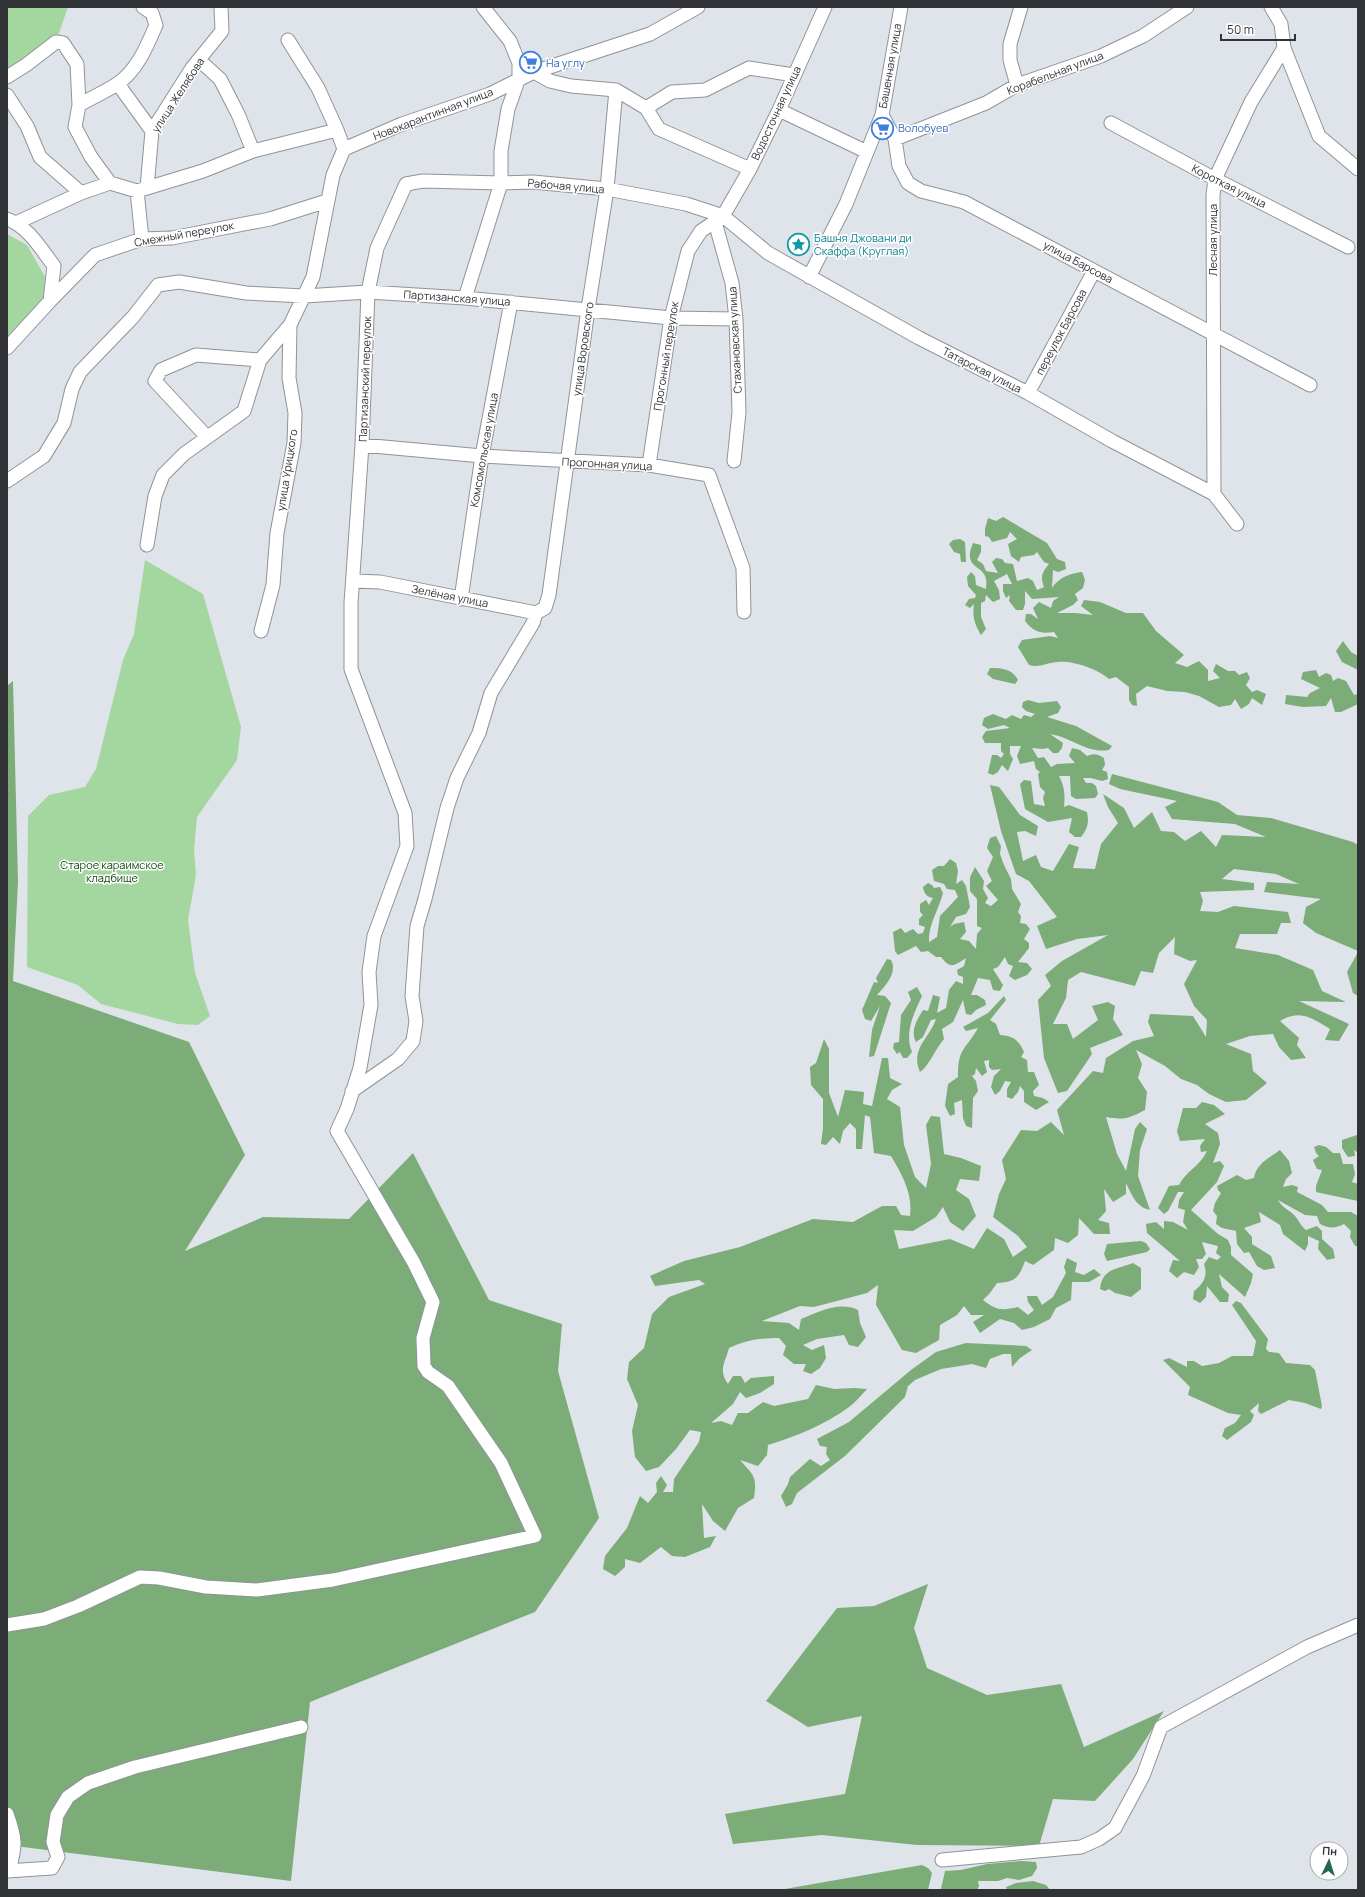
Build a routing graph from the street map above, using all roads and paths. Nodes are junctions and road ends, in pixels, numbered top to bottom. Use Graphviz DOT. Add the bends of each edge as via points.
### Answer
graph roads {
  1 [pos="143,7"];
  2 [pos="221,7"];
  3 [pos="483,7"];
  4 [pos="698,7"];
  5 [pos="825,7"];
  6 [pos="901,7"];
  7 [pos="1021,7"];
  8 [pos="1187,7"];
  9 [pos="1271,7"];
  10 [pos="288,40"];
  11 [pos="1284,48"];
  12 [pos="199,60"];
  13 [pos="534,72"];
  14 [pos="794,75"];
  15 [pos="7,77"];
  16 [pos="519,78"];
  17 [pos="118,84"];
  18 [pos="1017,85"];
  19 [pos="616,90"];
  20 [pos="7,95"];
  21 [pos="79,105"];
  22 [pos="646,108"];
  23 [pos="779,110"];
  24 [pos="882,116"];
  25 [pos="1111,122"];
  26 [pos="337,130"];
  27 [pos="152,131"];
  28 [pos="895,138"];
  29 [pos="344,149"];
  30 [pos="253,151"];
  31 [pos="867,152"];
  32 [pos="750,169"];
  33 [pos="1358,169"];
  34 [pos="1215,180"];
  35 [pos="110,183"];
  36 [pos="501,183"];
  37 [pos="406,184"];
  38 [pos="607,189"];
  39 [pos="142,190"];
  40 [pos="81,193"];
  41 [pos="327,201"];
  42 [pos="719,219"];
  43 [pos="11,221"];
  44 [pos="142,239"];
  45 [pos="1348,247"];
  46 [pos="1094,271"];
  47 [pos="809,276"];
  48 [pos="368,292"];
  49 [pos="304,296"];
  50 [pos="465,298"];
  51 [pos="50,301"];
  52 [pos="511,302"];
  53 [pos="588,309"];
  54 [pos="671,318"];
  55 [pos="736,319"];
  56 [pos="290,325"];
  57 [pos="1214,334"];
  58 [pos="7,348"];
  59 [pos="260,360"];
  60 [pos="1310,385"];
  61 [pos="1028,393"];
  62 [pos="208,437"];
  63 [pos="362,445"];
  64 [pos="482,456"];
  65 [pos="734,461"];
  66 [pos="568,462"];
  67 [pos="649,465"];
  68 [pos="7,481"];
  69 [pos="1214,494"];
  70 [pos="1237,524"];
  71 [pos="147,545"];
  72 [pos="353,581"];
  73 [pos="461,599"];
  74 [pos="540,610"];
  75 [pos="744,612"];
  76 [pos="261,632"];
  77 [pos="352,1091"];
  78 [pos="7,1625"];
  79 [pos="1358,1625"];
  80 [pos="301,1727"];
  81 [pos="7,1814"];
  82 [pos="942,1860"];
  83 [pos="8,1871"];
  1 -- 17 [label="street" via="152,13 156,25 145,52"];
  2 -- 12 [label="street, улица Желябова" via="222,31"];
  3 -- 16 [label="street" via="510,41 519,63"];
  4 -- 13 [label="street, Новокарантинная улица" via="650,34"];
  5 -- 14 [label="street, Водосточная улица"];
  6 -- 24 [label="street, Башенная улица"];
  7 -- 18 [label="street" via="1010,44 1010,60"];
  8 -- 18 [label="street, Корабельная улица" via="1143,36 1101,56"];
  9 -- 11 [label="street" via="1281,24"];
  10 -- 26 [label="street" via="318,88"];
  11 -- 33 [label="street" via="1319,136"];
  11 -- 34 [label="street, Лесная улица" via="1251,102"];
  12 -- 27 [label="street, улица Желябова"];
  12 -- 30 [label="street" via="220,79"];
  13 -- 16 [label="street, Новокарантинная улица"];
  13 -- 19 [label="street" via="550,81 571,86"];
  14 -- 22 [label="street" via="749,68 705,90 672,92"];
  14 -- 23 [label="street, Водосточная улица"];
  15 -- 21 [label="street" via="56,42 63,43 77,64"];
  16 -- 29 [label="street, Новокарантинная улица" via="490,94 402,124"];
  16 -- 36 [label="street" via="508,109 501,151"];
  17 -- 21 [label="street"];
  17 -- 27 [label="street"];
  18 -- 28 [label="street, Корабельная улица" via="986,103"];
  19 -- 22 [label="street"];
  19 -- 38 [label="street, улица Воровского"];
  20 -- 40 [label="street" via="27,126 40,157"];
  21 -- 35 [label="street" via="75,127 91,157"];
  22 -- 32 [label="street" via="659,129"];
  23 -- 31 [label="street"];
  23 -- 32 [label="street, Водосточная улица"];
  24 -- 28 [label="street, улица Барсова"];
  24 -- 31 [label="street, Башенная улица"];
  25 -- 34 [label="street, Короткая улица"];
  26 -- 29 [label="street"];
  26 -- 30 [label="street"];
  27 -- 39 [label="street, улица Желябова"];
  28 -- 46 [label="street, улица Барсова" via="899,166 912,186 927,193 964,202"];
  29 -- 41 [label="street, улица Урицкого" via="333,175"];
  30 -- 39 [label="street" via="203,171"];
  31 -- 47 [label="street, Башенная улица" via="846,204"];
  32 -- 42 [label="street, Водосточная улица"];
  34 -- 45 [label="street, Короткая улица"];
  34 -- 57 [label="street, Лесная улица"];
  35 -- 39 [label="street"];
  35 -- 40 [label="street"];
  36 -- 37 [label="street, Рабочая улица" via="423,181"];
  36 -- 38 [label="street, Рабочая улица" via="533,182"];
  36 -- 50 [label="street"];
  37 -- 48 [label="street, Партизанский переулок" via="377,248"];
  38 -- 42 [label="street, Рабочая улица" via="686,204"];
  38 -- 53 [label="street, улица Воровского"];
  39 -- 44 [label="street"];
  40 -- 43 [label="street"];
  41 -- 44 [label="street, Смежный переулок" via="270,219 172,238"];
  41 -- 49 [label="street, улица Урицкого" via="321,245 313,277"];
  42 -- 47 [label="street, Татарская улица" via="768,253"];
  42 -- 54 [label="street, Прогонный переулок" via="701,231 688,251"];
  42 -- 55 [label="street, Стахановская улица" via="732,283"];
  43 -- 51 [label="street" via="28,232 54,266"];
  44 -- 51 [label="street, Смежный переулок" via="95,255"];
  46 -- 57 [label="street, улица Барсова"];
  46 -- 61 [label="street, переулок Барсова"];
  47 -- 61 [label="street, Татарская улица" via="919,338"];
  48 -- 49 [label="street, Партизанская улица"];
  48 -- 50 [label="street, Партизанская улица"];
  48 -- 63 [label="street, Партизанский переулок"];
  49 -- 56 [label="street, улица Урицкого"];
  49 -- 68 [label="street, Партизанская улица" via="246,293 179,282 158,285 133,317 80,372 72,389 64,423 44,456"];
  50 -- 52 [label="street, Партизанская улица"];
  51 -- 58 [label="street, Смежный переулок"];
  52 -- 53 [label="street, Партизанская улица"];
  52 -- 64 [label="street, Комсомольская улица"];
  53 -- 54 [label="street, Партизанская улица"];
  53 -- 66 [label="street, улица Воровского"];
  54 -- 55 [label="street, Партизанская улица"];
  54 -- 67 [label="street, Прогонный переулок"];
  55 -- 65 [label="street, Стахановская улица" via="738,412"];
  56 -- 59 [label="street"];
  56 -- 76 [label="street, улица Урицкого" via="289,378 295,413 294,443 277,533 272,585"];
  57 -- 60 [label="street, улица Барсова"];
  57 -- 69 [label="street, Лесная улица"];
  59 -- 62 [label="street" via="244,410"];
  59 -- 62 [label="street" via="196,355 161,370 155,381"];
  61 -- 69 [label="street, Татарская улица" via="1112,441"];
  62 -- 71 [label="street" via="184,454 164,475 155,496"];
  63 -- 64 [label="street, Прогонная улица"];
  63 -- 72 [label="street, Партизанский переулок"];
  64 -- 66 [label="street, Прогонная улица"];
  64 -- 73 [label="street, Комсомольская улица"];
  66 -- 67 [label="street, Прогонная улица"];
  66 -- 74 [label="street, улица Воровского" via="549,594"];
  67 -- 75 [label="street, Прогонная улица" via="709,475 743,568"];
  69 -- 70 [label="street, Татарская улица"];
  72 -- 73 [label="street, Зелёная улица" via="380,582"];
  72 -- 77 [label="street, Партизанский переулок" via="351,669 406,813 407,846 374,936 369,972 371,1006 360,1068"];
  73 -- 74 [label="street, Зелёная улица"];
  74 -- 77 [label="street, улица Воровского" via="491,694 479,733 457,778 447,808 417,926 412,996 416,1021 413,1042 398,1059"];
  77 -- 78 [label="street, Партизанский переулок" via="337,1130 414,1263 433,1302 422,1338 424,1366 428,1372 448,1386 501,1463 535,1536 333,1580 257,1590 206,1587 140,1577 44,1619"];
  79 -- 82 [label="street" via="1307,1647 1161,1726 1143,1776 1116,1828 1099,1839 1081,1847"];
  80 -- 83 [label="street" via="135,1767 88,1783 68,1797 57,1815 53,1842 58,1857 52,1868"];
  81 -- 83 [label="street" via="15,1837 15,1850"];
}
